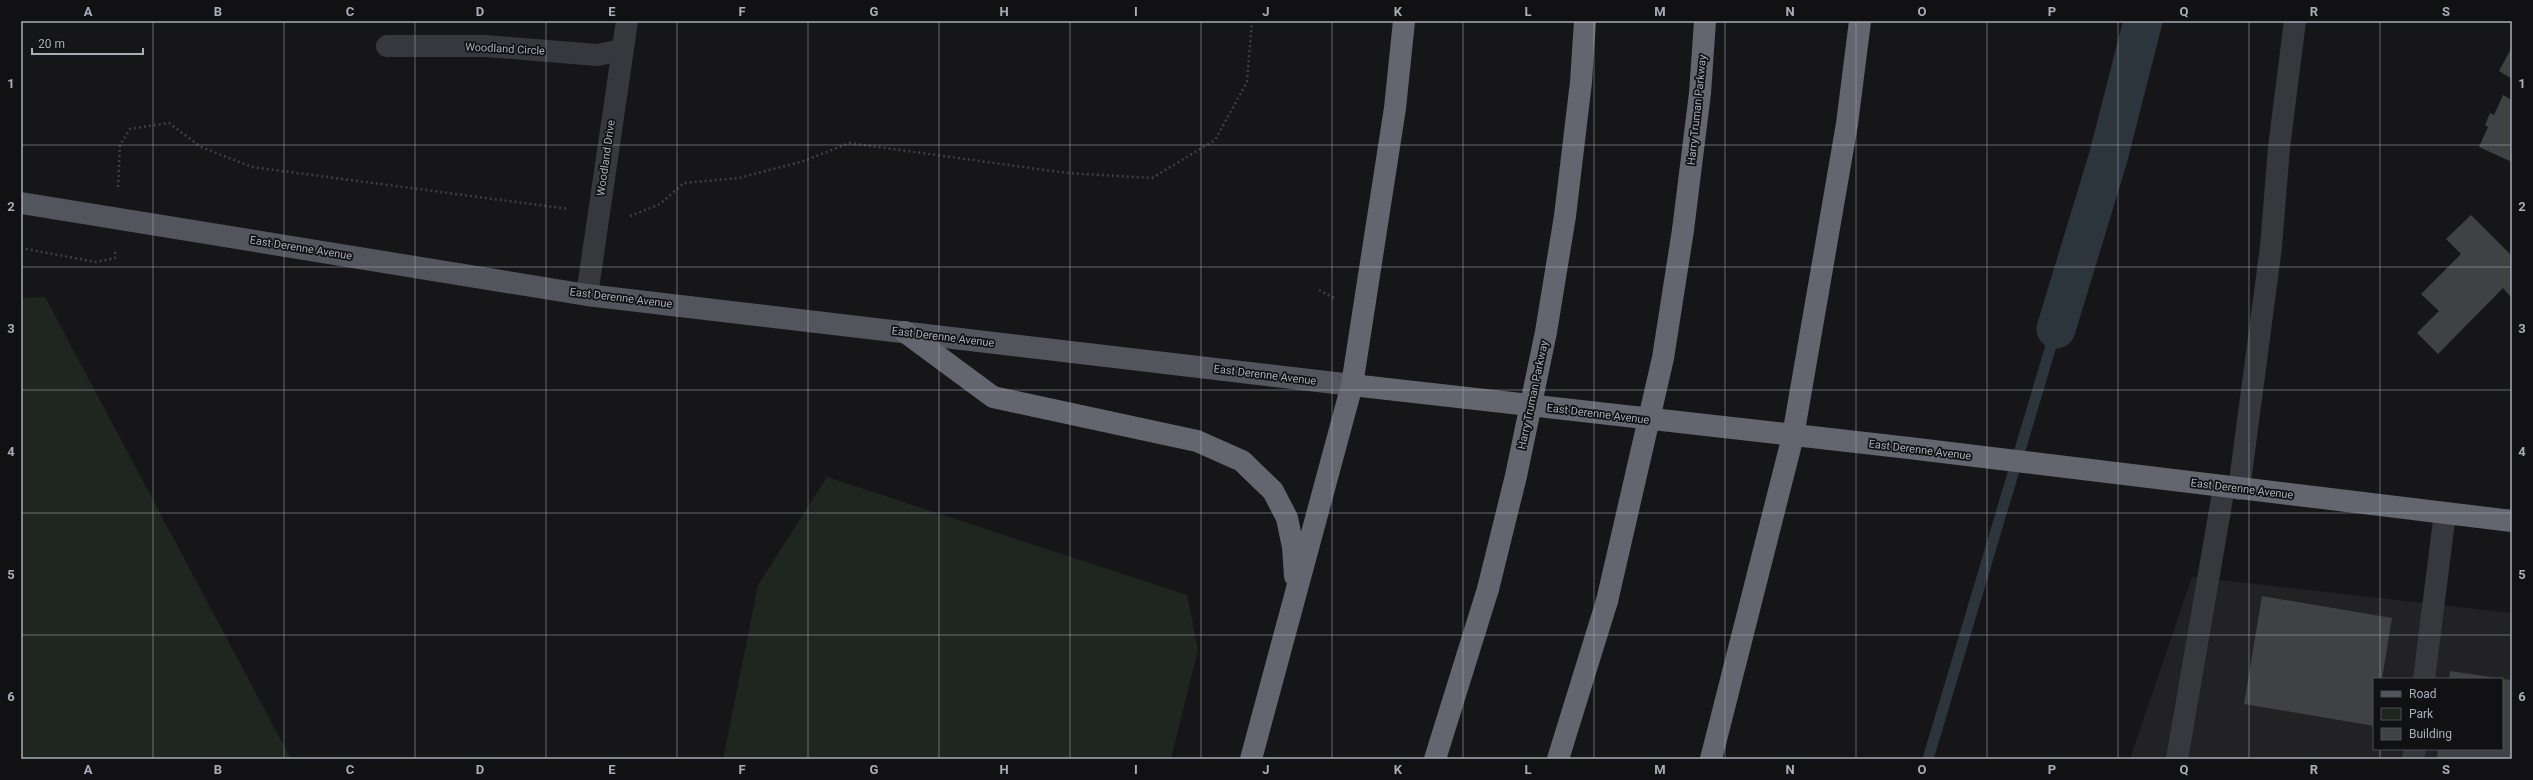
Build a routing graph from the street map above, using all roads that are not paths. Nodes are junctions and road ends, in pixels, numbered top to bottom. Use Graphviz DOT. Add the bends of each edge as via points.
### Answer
graph roads {
  1 [pos="627,21"];
  2 [pos="1404,21"];
  3 [pos="1585,21"];
  4 [pos="1705,21"];
  5 [pos="1860,21"];
  6 [pos="2295,21"];
  7 [pos="387,46"];
  8 [pos="622,50"];
  9 [pos="21,203"];
  10 [pos="587,295"];
  11 [pos="906,332"];
  12 [pos="1352,385"];
  13 [pos="1793,436"];
  14 [pos="2231,488"];
  15 [pos="2445,513"];
  16 [pos="2512,521"];
  17 [pos="1296,594"];
  18 [pos="2424,678"];
  19 [pos="1251,759"];
  20 [pos="1435,759"];
  21 [pos="1558,759"];
  22 [pos="1711,759"];
  23 [pos="2177,759"];
  1 -- 8 [label="street, Woodland Drive"];
  2 -- 12 [label="highway" via="1395,108"];
  3 -- 20 [label="highway, Harry Truman Parkway, bridge" via="1581,82 1565,216 1546,332 1516,476 1488,589"];
  4 -- 21 [label="highway, Harry Truman Parkway, bridge" via="1700,93 1683,230 1662,358 1606,601"];
  5 -- 13 [label="highway" via="1847,124"];
  6 -- 14 [label="street" via="2279,147 2271,247"];
  7 -- 8 [label="street, Woodland Circle" via="486,46 597,55"];
  8 -- 10 [label="street, Woodland Drive"];
  9 -- 10 [label="main road, East Derenne Avenue"];
  10 -- 11 [label="main road, East Derenne Avenue"];
  11 -- 12 [label="main road, East Derenne Avenue"];
  11 -- 17 [label="highway" via="993,397 1197,441 1242,461 1273,490 1287,518 1293,547"];
  12 -- 13 [label="highway, East Derenne Avenue"];
  12 -- 17 [label="highway"];
  13 -- 14 [label="highway, East Derenne Avenue"];
  13 -- 22 [label="highway"];
  14 -- 15 [label="highway, East Derenne Avenue"];
  14 -- 23 [label="street"];
  15 -- 16 [label="highway, East Derenne Avenue"];
  15 -- 18 [label="street"];
  17 -- 19 [label="highway"];
}
